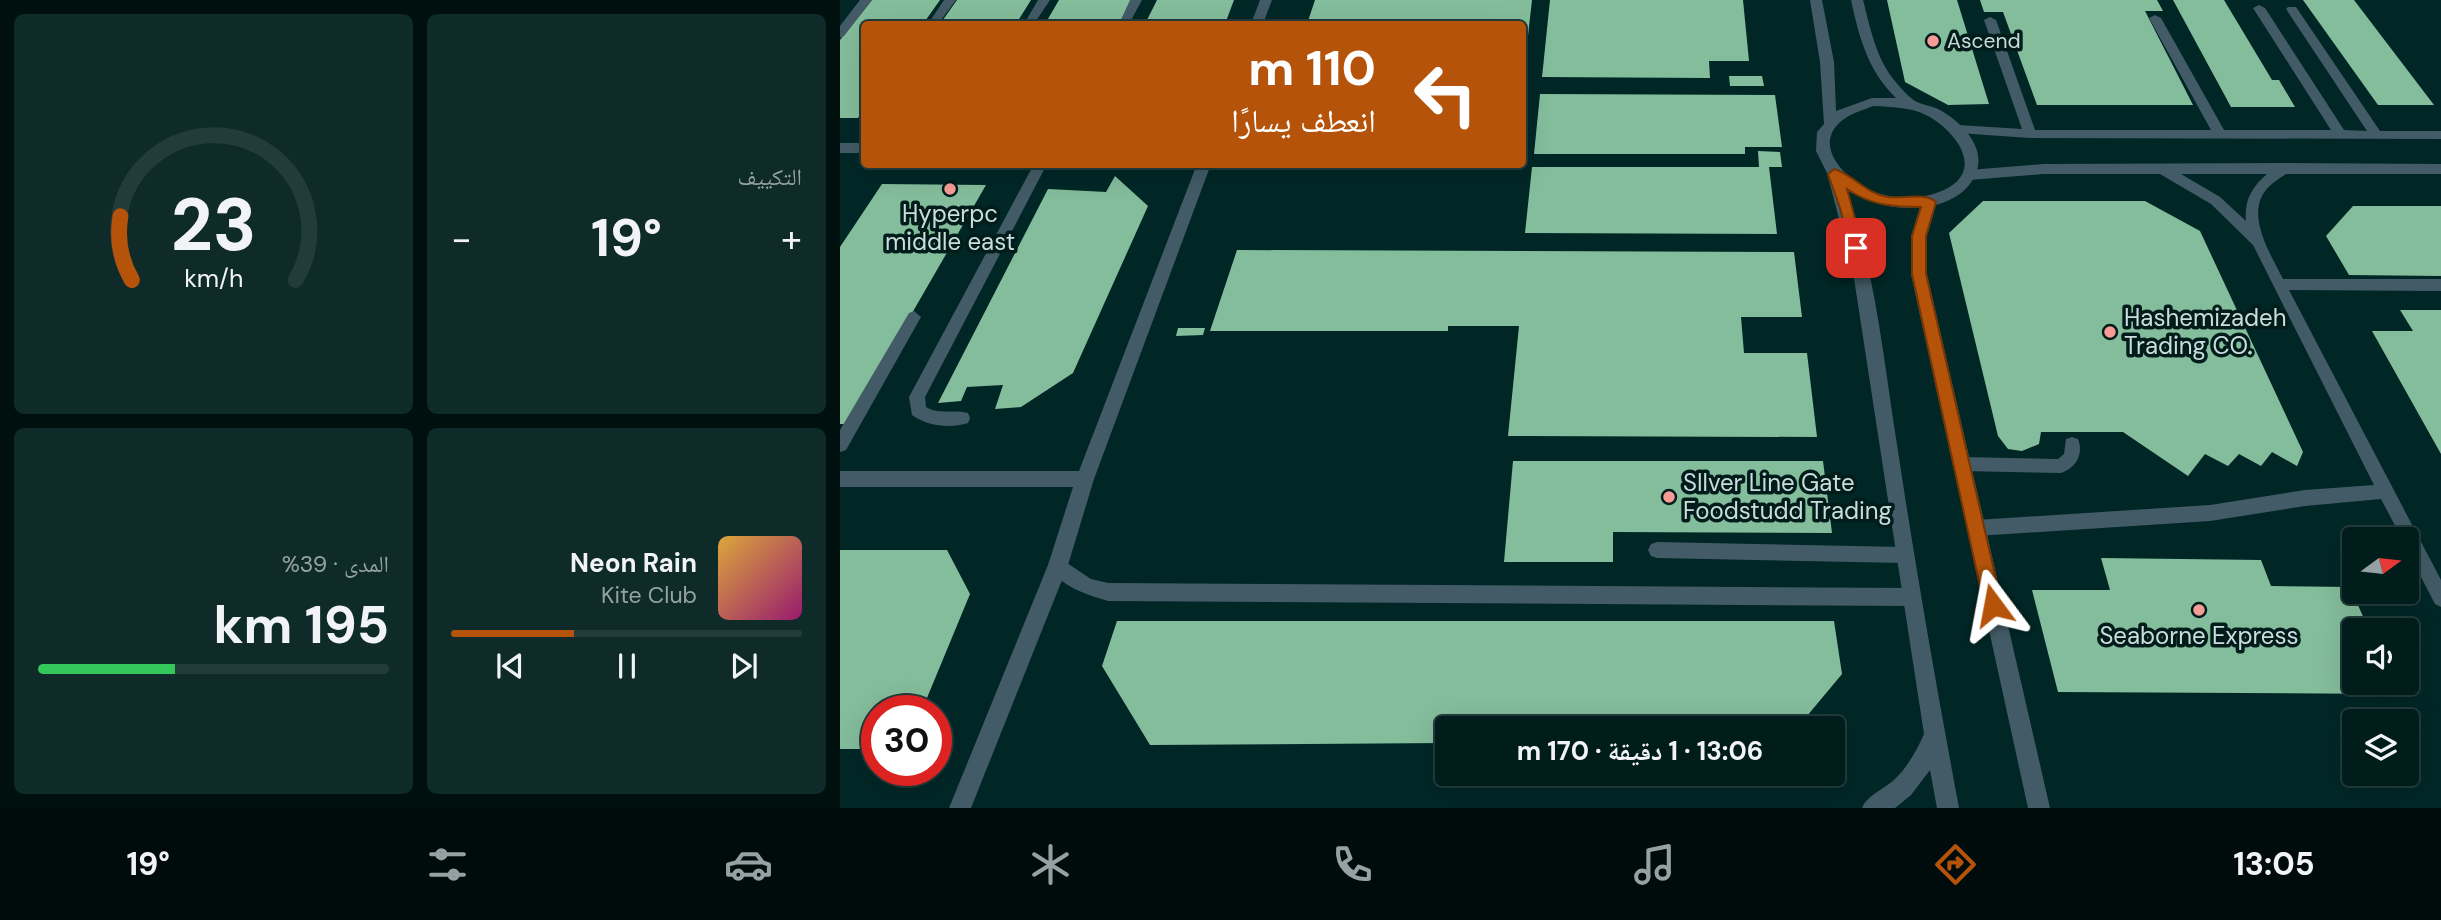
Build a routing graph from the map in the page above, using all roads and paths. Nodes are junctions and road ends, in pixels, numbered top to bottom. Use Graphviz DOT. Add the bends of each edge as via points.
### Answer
graph roads {
  1 [pos="866,0"];
  2 [pos="950,0"];
  3 [pos="1044,0"];
  4 [pos="1136,0"];
  5 [pos="1266,0"];
  6 [pos="1816,0"];
  7 [pos="1857,0"];
  8 [pos="2259,8"];
  9 [pos="2292,9"];
  10 [pos="2155,18"];
  11 [pos="1990,20"];
  12 [pos="935,21"];
  13 [pos="1031,21"];
  14 [pos="1126,21"];
  15 [pos="1258,21"];
  16 [pos="840,34"];
  17 [pos="1910,104"];
  18 [pos="1830,123"];
  19 [pos="1958,129"];
  20 [pos="2030,134"];
  21 [pos="2220,135"];
  22 [pos="2340,135"];
  23 [pos="2376,135"];
  24 [pos="2441,135"];
  25 [pos="840,148"];
  26 [pos="861,148"];
  27 [pos="1039,168"];
  28 [pos="1202,168"];
  29 [pos="2285,168"];
  30 [pos="2160,169"];
  31 [pos="2441,169"];
  32 [pos="1834,174"];
  33 [pos="1969,175"];
  34 [pos="1929,202"];
  35 [pos="2261,248"];
  36 [pos="2279,284"];
  37 [pos="2441,285"];
  38 [pos="914,317"];
  39 [pos="962,418"];
  40 [pos="2072,444"];
  41 [pos="840,445"];
  42 [pos="1962,464"];
  43 [pos="840,479"];
  44 [pos="1085,479"];
  45 [pos="2386,491"];
  46 [pos="1976,528"];
  47 [pos="1657,550"];
  48 [pos="1904,555"];
  49 [pos="1058,565"];
  50 [pos="1912,597"];
  51 [pos="2441,598"];
  52 [pos="1934,736"];
  53 [pos="960,808"];
  54 [pos="1873,808"];
  55 [pos="1948,808"];
  56 [pos="2039,808"];
  1 -- 16 [label="lane"];
  2 -- 12 [label="lane"];
  3 -- 13 [label="lane"];
  4 -- 14 [label="lane"];
  5 -- 15 [label="street"];
  6 -- 18 [label="street" via="1827,62"];
  7 -- 17 [label="street" via="1874,62 1888,84"];
  8 -- 22 [label="lane"];
  9 -- 23 [label="lane"];
  10 -- 21 [label="lane"];
  11 -- 20 [label="lane"];
  17 -- 18 [label="street" via="1856,106"];
  17 -- 19 [label="street"];
  18 -- 32 [label="street" via="1822,147"];
  19 -- 20 [label="lane"];
  19 -- 33 [label="street" via="1972,152"];
  20 -- 21 [label="lane"];
  21 -- 22 [label="lane"];
  22 -- 23 [label="lane"];
  23 -- 24 [label="lane"];
  25 -- 26 [label="street"];
  27 -- 39 [label="lane" via="917,397 923,415"];
  28 -- 44 [label="street"];
  29 -- 30 [label="lane"];
  29 -- 31 [label="lane"];
  29 -- 35 [label="lane" via="2259,187 2252,199 2250,212"];
  30 -- 33 [label="lane" via="2043,169"];
  30 -- 35 [label="lane" via="2230,211"];
  32 -- 34 [label="street" via="1866,195 1887,202"];
  32 -- 48 [label="street" via="1847,208 1862,280"];
  33 -- 34 [label="street" via="1961,187"];
  34 -- 42 [label="street" via="1919,236 1919,274"];
  35 -- 36 [label="lane"];
  36 -- 37 [label="lane"];
  36 -- 45 [label="lane"];
  38 -- 41 [label="lane"];
  40 -- 42 [label="lane" via="2073,453 2061,466"];
  42 -- 46 [label="street"];
  43 -- 44 [label="street"];
  44 -- 49 [label="street"];
  45 -- 46 [label="lane" via="2210,513"];
  45 -- 51 [label="lane"];
  46 -- 56 [label="street"];
  47 -- 48 [label="lane"];
  48 -- 50 [label="street"];
  49 -- 50 [label="lane" via="1086,586 1108,592"];
  49 -- 53 [label="street"];
  50 -- 52 [label="street"];
  52 -- 54 [label="street" via="1915,776"];
  52 -- 55 [label="street"];
}
